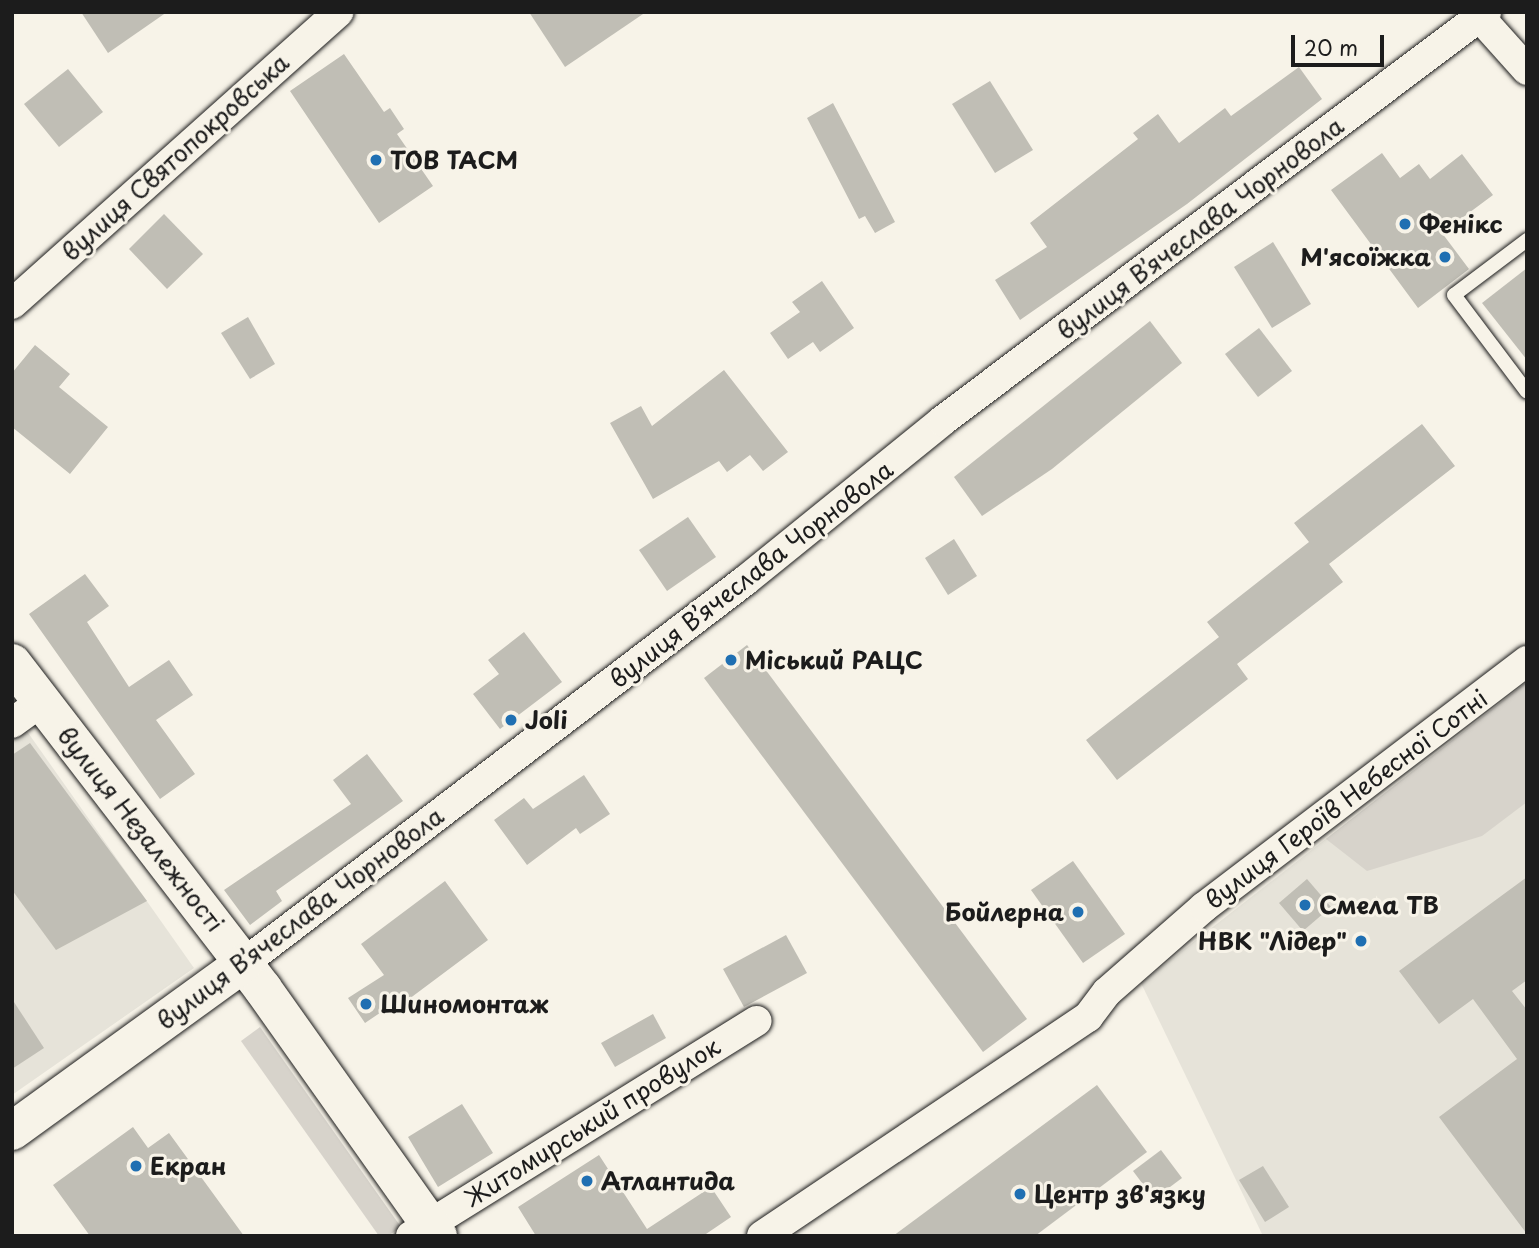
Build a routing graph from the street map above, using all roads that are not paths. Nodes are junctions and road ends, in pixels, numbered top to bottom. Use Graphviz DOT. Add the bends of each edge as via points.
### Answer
graph roads {
  1 [pos="339,12"];
  2 [pos="1480,14"];
  3 [pos="1527,70"];
  4 [pos="1527,240"];
  5 [pos="12,304"];
  6 [pos="1527,393"];
  7 [pos="1527,662"];
  8 [pos="12,663"];
  9 [pos="27,712"];
  10 [pos="244,963"];
  11 [pos="755,1021"];
  12 [pos="12,1131"];
  13 [pos="426,1231"];
  14 [pos="762,1236"];
  1 -- 5 [label="street, вулиця Святопокровська"];
  2 -- 3 [label="street"];
  2 -- 10 [label="street, вулиця Вʼячеслава Чорновола" via="943,421 746,580"];
  4 -- 6 [label="lane" via="1454,295"];
  7 -- 14 [label="street, вулиця Героїв Небесної Сотні" via="1204,907 1107,992 1088,1017"];
  8 -- 9 [label="street, вулиця Незалежності"];
  9 -- 10 [label="street, вулиця Незалежності"];
  10 -- 12 [label="street, вулиця Вʼячеслава Чорновола"];
  10 -- 13 [label="street, вулиця Незалежності"];
  11 -- 13 [label="street, Житомирський провулок"];
}
